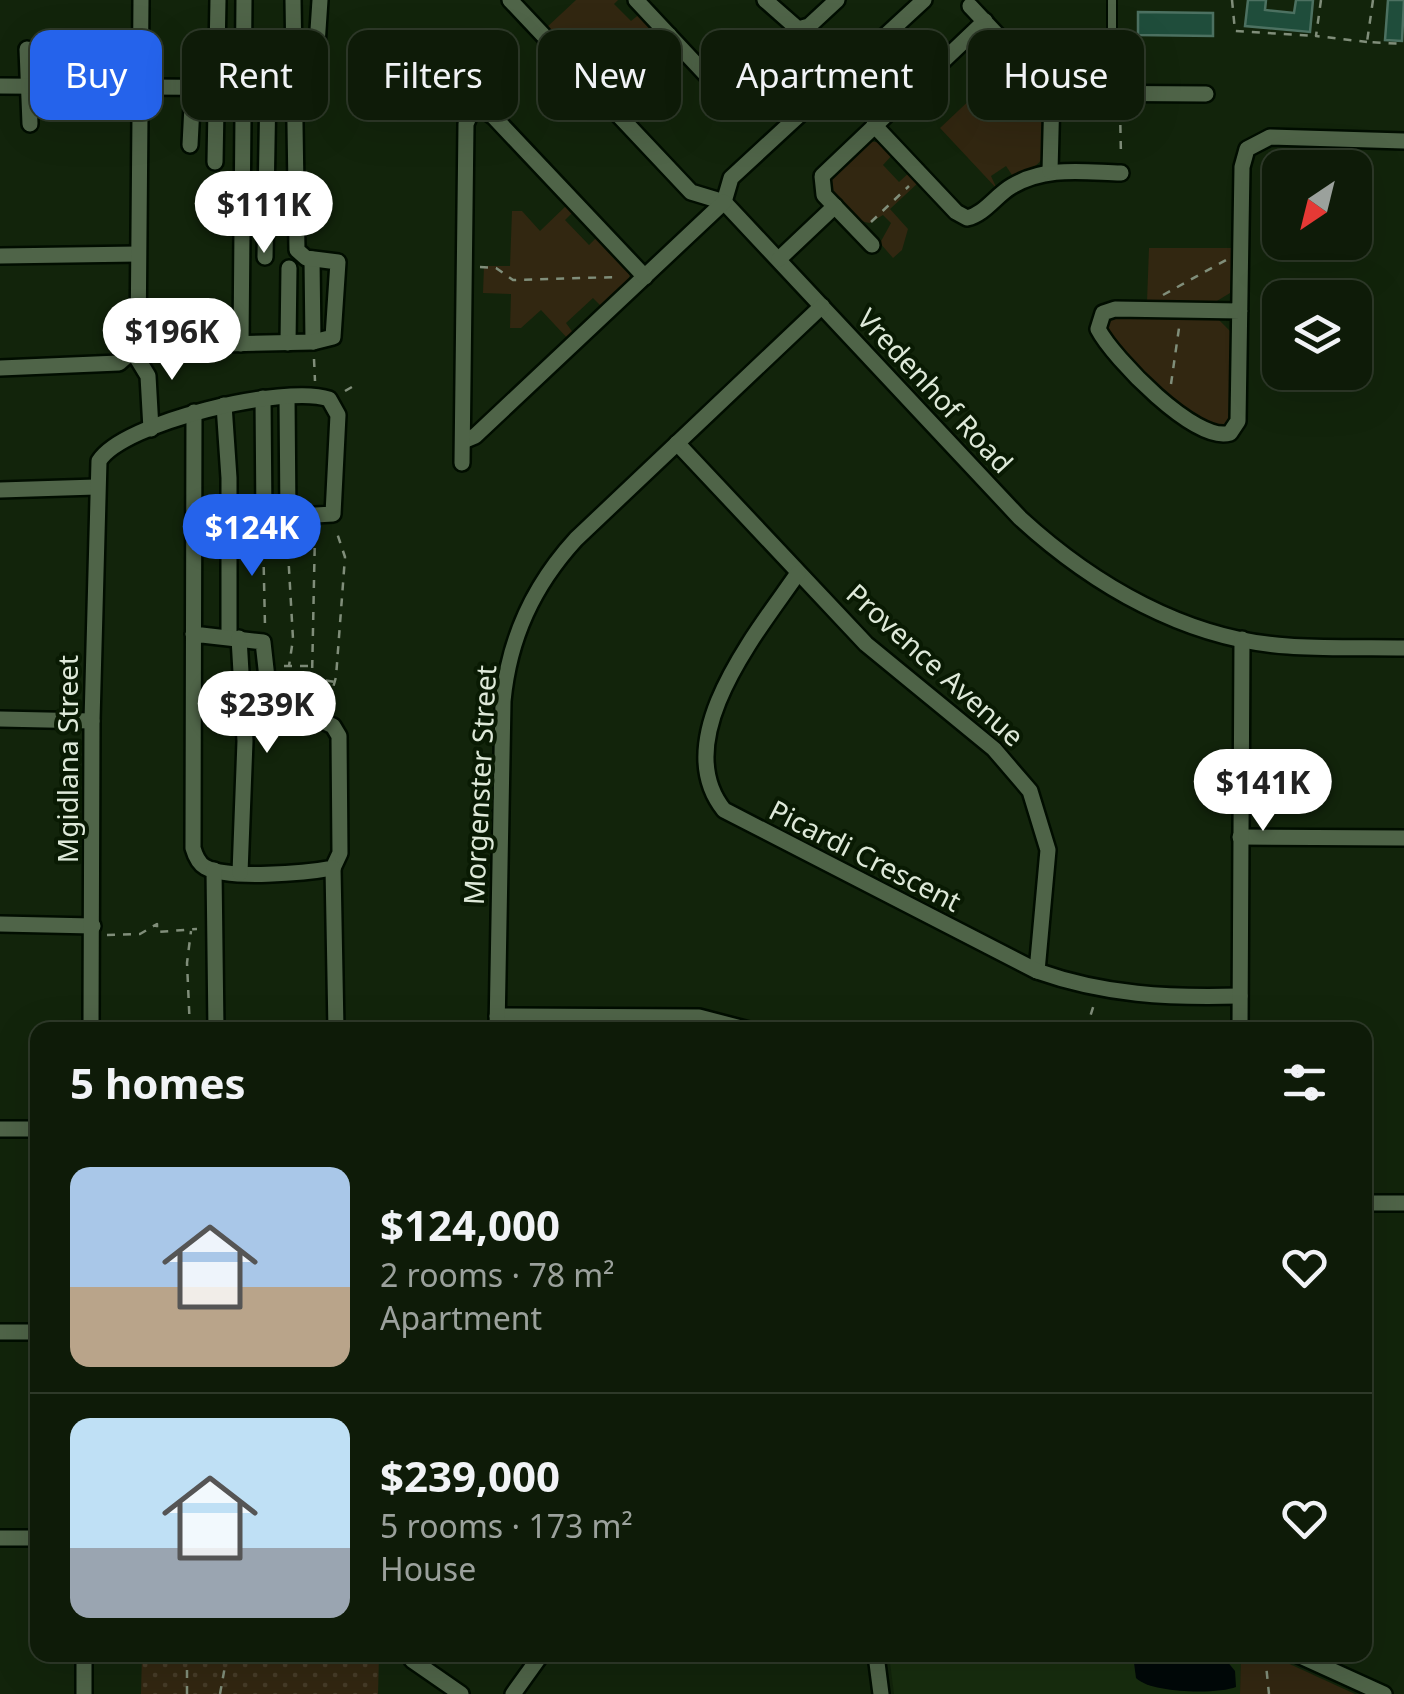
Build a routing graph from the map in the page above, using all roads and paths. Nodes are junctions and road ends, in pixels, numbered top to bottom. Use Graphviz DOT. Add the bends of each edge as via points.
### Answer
graph roads {
  1 [pos="141,0"];
  2 [pos="218,0"];
  3 [pos="244,0"];
  4 [pos="293,0"];
  5 [pos="320,0"];
  6 [pos="510,0"];
  7 [pos="636,0"];
  8 [pos="765,0"];
  9 [pos="837,0"];
  10 [pos="924,0"];
  11 [pos="1112,0"];
  12 [pos="1232,0"];
  13 [pos="1321,0"];
  14 [pos="1373,0"];
  15 [pos="970,6"];
  16 [pos="985,22"];
  17 [pos="141,30"];
  18 [pos="218,30"];
  19 [pos="243,30"];
  20 [pos="294,30"];
  21 [pos="318,30"];
  22 [pos="538,30"];
  23 [pos="664,30"];
  24 [pos="993,30"];
  25 [pos="1112,30"];
  26 [pos="1316,36"];
  27 [pos="1367,42"];
  28 [pos="1404,44"];
  29 [pos="681,48"];
  30 [pos="28,49"];
  31 [pos="701,69"];
  32 [pos="0,86"];
  33 [pos="30,86"];
  34 [pos="1144,93"];
  35 [pos="1206,94"];
  36 [pos="30,120"];
  37 [pos="141,120"];
  38 [pos="191,120"];
  39 [pos="217,120"];
  40 [pos="242,120"];
  41 [pos="267,120"];
  42 [pos="294,120"];
  43 [pos="622,120"];
  44 [pos="1051,120"];
  45 [pos="1120,120"];
  46 [pos="30,124"];
  47 [pos="874,125"];
  48 [pos="1404,141"];
  49 [pos="190,145"];
  50 [pos="215,162"];
  51 [pos="1050,171"];
  52 [pos="1121,173"];
  53 [pos="921,175"];
  54 [pos="724,202"];
  55 [pos="835,206"];
  56 [pos="860,232"];
  57 [pos="872,245"];
  58 [pos="138,254"];
  59 [pos="1241,255"];
  60 [pos="0,256"];
  61 [pos="265,256"];
  62 [pos="312,259"];
  63 [pos="779,259"];
  64 [pos="288,268"];
  65 [pos="464,271"];
  66 [pos="645,276"];
  67 [pos="822,306"];
  68 [pos="1148,310"];
  69 [pos="1181,310"];
  70 [pos="1240,311"];
  71 [pos="313,342"];
  72 [pos="288,343"];
  73 [pos="241,344"];
  74 [pos="136,350"];
  75 [pos="0,368"];
  76 [pos="287,396"];
  77 [pos="322,396"];
  78 [pos="263,398"];
  79 [pos="224,405"];
  80 [pos="1168,406"];
  81 [pos="194,412"];
  82 [pos="152,430"];
  83 [pos="462,440"];
  84 [pos="678,443"];
  85 [pos="462,463"];
  86 [pos="96,487"];
  87 [pos="0,490"];
  88 [pos="325,515"];
  89 [pos="288,517"];
  90 [pos="264,519"];
  91 [pos="230,520"];
  92 [pos="798,573"];
  93 [pos="193,634"];
  94 [pos="234,638"];
  95 [pos="1242,639"];
  96 [pos="264,642"];
  97 [pos="1404,648"];
  98 [pos="265,666"];
  99 [pos="290,666"];
  100 [pos="312,666"];
  101 [pos="334,682"];
  102 [pos="313,718"];
  103 [pos="0,719"];
  104 [pos="92,722"];
  105 [pos="1240,836"];
  106 [pos="1404,838"];
  107 [pos="333,868"];
  108 [pos="214,870"];
  109 [pos="240,872"];
  110 [pos="0,924"];
  111 [pos="217,924"];
  112 [pos="93,926"];
  113 [pos="192,930"];
  114 [pos="1037,972"];
  115 [pos="1098,990"];
  116 [pos="1240,996"];
  117 [pos="92,1022"];
  118 [pos="190,1022"];
  119 [pos="216,1022"];
  120 [pos="336,1022"];
  121 [pos="497,1022"];
  122 [pos="531,1022"];
  123 [pos="718,1022"];
  124 [pos="1088,1022"];
  125 [pos="1240,1022"];
  126 [pos="0,1129"];
  127 [pos="30,1130"];
  128 [pos="1372,1203"];
  129 [pos="1404,1203"];
  130 [pos="0,1332"];
  131 [pos="30,1332"];
  132 [pos="0,1538"];
  133 [pos="30,1538"];
  134 [pos="84,1662"];
  135 [pos="187,1662"];
  136 [pos="226,1662"];
  137 [pos="415,1662"];
  138 [pos="536,1662"];
  139 [pos="877,1662"];
  140 [pos="1266,1662"];
  141 [pos="1313,1662"];
  142 [pos="84,1694"];
  143 [pos="187,1694"];
  144 [pos="220,1694"];
  145 [pos="461,1694"];
  146 [pos="513,1694"];
  147 [pos="881,1694"];
  148 [pos="1269,1694"];
  149 [pos="1384,1694"];
  1 -- 17 [label="street"];
  2 -- 18 [label="street"];
  3 -- 19 [label="street"];
  4 -- 20 [label="street"];
  5 -- 21 [label="street"];
  6 -- 22 [label="street"];
  7 -- 23 [label="street"];
  8 -- 9 [label="street" via="798,29"];
  10 -- 54 [label="street" via="731,178"];
  11 -- 25 [label="lane"];
  12 -- 26 [label="path" via="1234,31"];
  13 -- 26 [label="path"];
  14 -- 27 [label="path"];
  15 -- 16 [label="street"];
  16 -- 24 [label="street"];
  16 -- 47 [label="street"];
  26 -- 27 [label="path"];
  27 -- 28 [label="path"];
  29 -- 31 [label="street"];
  30 -- 33 [label="street"];
  32 -- 33 [label="street"];
  34 -- 35 [label="street"];
  36 -- 46 [label="street"];
  37 -- 58 [label="street"];
  38 -- 49 [label="street"];
  39 -- 50 [label="street"];
  40 -- 73 [label="street"];
  41 -- 61 [label="street"];
  42 -- 62 [label="street" via="296,250"];
  43 -- 54 [label="street" via="691,192"];
  44 -- 51 [label="street"];
  45 -- 52 [label="path"];
  47 -- 53 [label="street"];
  47 -- 55 [label="street" via="822,176 822,191"];
  48 -- 59 [label="street" via="1257,140 1244,155"];
  51 -- 52 [label="street"];
  51 -- 53 [label="street" via="1008,188 967,218"];
  53 -- 56 [label="path"];
  54 -- 63 [label="street, Vredenhof Road"];
  54 -- 66 [label="street"];
  55 -- 56 [label="street"];
  55 -- 63 [label="street"];
  56 -- 57 [label="street"];
  58 -- 60 [label="street"];
  58 -- 74 [label="street"];
  59 -- 68 [label="path" via="1167,291"];
  59 -- 70 [label="street"];
  62 -- 71 [label="street"];
  62 -- 71 [label="street" via="336,260 339,269 336,330 329,341"];
  63 -- 67 [label="street, Vredenhof Road"];
  64 -- 72 [label="street"];
  65 -- 66 [label="path" via="496,268 514,280"];
  65 -- 66 [label="street" via="466,120 478,108 494,117"];
  65 -- 83 [label="street"];
  66 -- 83 [label="street" via="475,436"];
  67 -- 84 [label="street, Morgenster Street"];
  67 -- 95 [label="street, Vredenhof Road" via="1045,541 1129,598"];
  68 -- 69 [label="street"];
  68 -- 80 [label="street" via="1109,310 1098,329"];
  69 -- 70 [label="street"];
  69 -- 80 [label="path"];
  70 -- 80 [label="street" via="1234,430 1214,435"];
  71 -- 72 [label="street"];
  71 -- 77 [label="path"];
  72 -- 73 [label="street"];
  73 -- 74 [label="street"];
  74 -- 75 [label="street" via="119,363"];
  74 -- 82 [label="street" via="148,376"];
  76 -- 77 [label="street"];
  76 -- 78 [label="street"];
  76 -- 89 [label="street"];
  77 -- 88 [label="street" via="338,416"];
  78 -- 79 [label="street"];
  78 -- 90 [label="street"];
  79 -- 81 [label="street"];
  79 -- 91 [label="street"];
  81 -- 82 [label="street"];
  81 -- 93 [label="street"];
  82 -- 86 [label="street" via="104,453"];
  83 -- 85 [label="street"];
  84 -- 92 [label="street, Provence Avenue"];
  84 -- 121 [label="street, Morgenster Street" via="560,556 515,637 503,701"];
  86 -- 87 [label="street"];
  86 -- 104 [label="street, Mgidlana Street"];
  88 -- 89 [label="street"];
  88 -- 100 [label="path"];
  88 -- 101 [label="path" via="345,556"];
  89 -- 90 [label="street"];
  89 -- 99 [label="path"];
  90 -- 91 [label="street"];
  90 -- 96 [label="path"];
  91 -- 94 [label="street"];
  92 -- 114 [label="street, Provence Avenue" via="894,669 994,750 1030,791 1048,850"];
  92 -- 114 [label="street, Picardi Crescent" via="720,693 709,754 717,801 738,819"];
  93 -- 94 [label="street"];
  93 -- 108 [label="street" via="192,848"];
  94 -- 96 [label="street"];
  94 -- 109 [label="street" via="245,741"];
  95 -- 97 [label="street, Vredenhof Road"];
  95 -- 105 [label="street"];
  96 -- 98 [label="street"];
  98 -- 99 [label="path"];
  98 -- 102 [label="street" via="268,696"];
  99 -- 100 [label="path"];
  100 -- 101 [label="path" via="312,678"];
  101 -- 102 [label="path" via="330,695 318,692"];
  102 -- 107 [label="street" via="333,726 338,736 340,853"];
  103 -- 104 [label="street"];
  104 -- 112 [label="street, Mgidlana Street"];
  105 -- 106 [label="street"];
  105 -- 116 [label="street"];
  107 -- 109 [label="street"];
  107 -- 120 [label="street"];
  108 -- 109 [label="street"];
  108 -- 111 [label="street"];
  110 -- 112 [label="street"];
  111 -- 113 [label="path"];
  111 -- 119 [label="street"];
  112 -- 113 [label="path" via="106,935 140,934 157,924 157,932"];
  112 -- 117 [label="street, Mgidlana Street"];
  113 -- 118 [label="path"];
  114 -- 115 [label="street, Picardi Crescent"];
  115 -- 116 [label="street, Picardi Crescent" via="1141,997"];
  115 -- 124 [label="path"];
  116 -- 125 [label="street"];
  122 -- 123 [label="street"];
  126 -- 127 [label="street"];
  128 -- 129 [label="street"];
  130 -- 131 [label="street"];
  132 -- 133 [label="street"];
  134 -- 142 [label="street"];
  135 -- 143 [label="path"];
  136 -- 144 [label="path"];
  137 -- 145 [label="street"];
  138 -- 146 [label="street"];
  139 -- 147 [label="street"];
  140 -- 148 [label="path"];
  141 -- 149 [label="street"];
}
